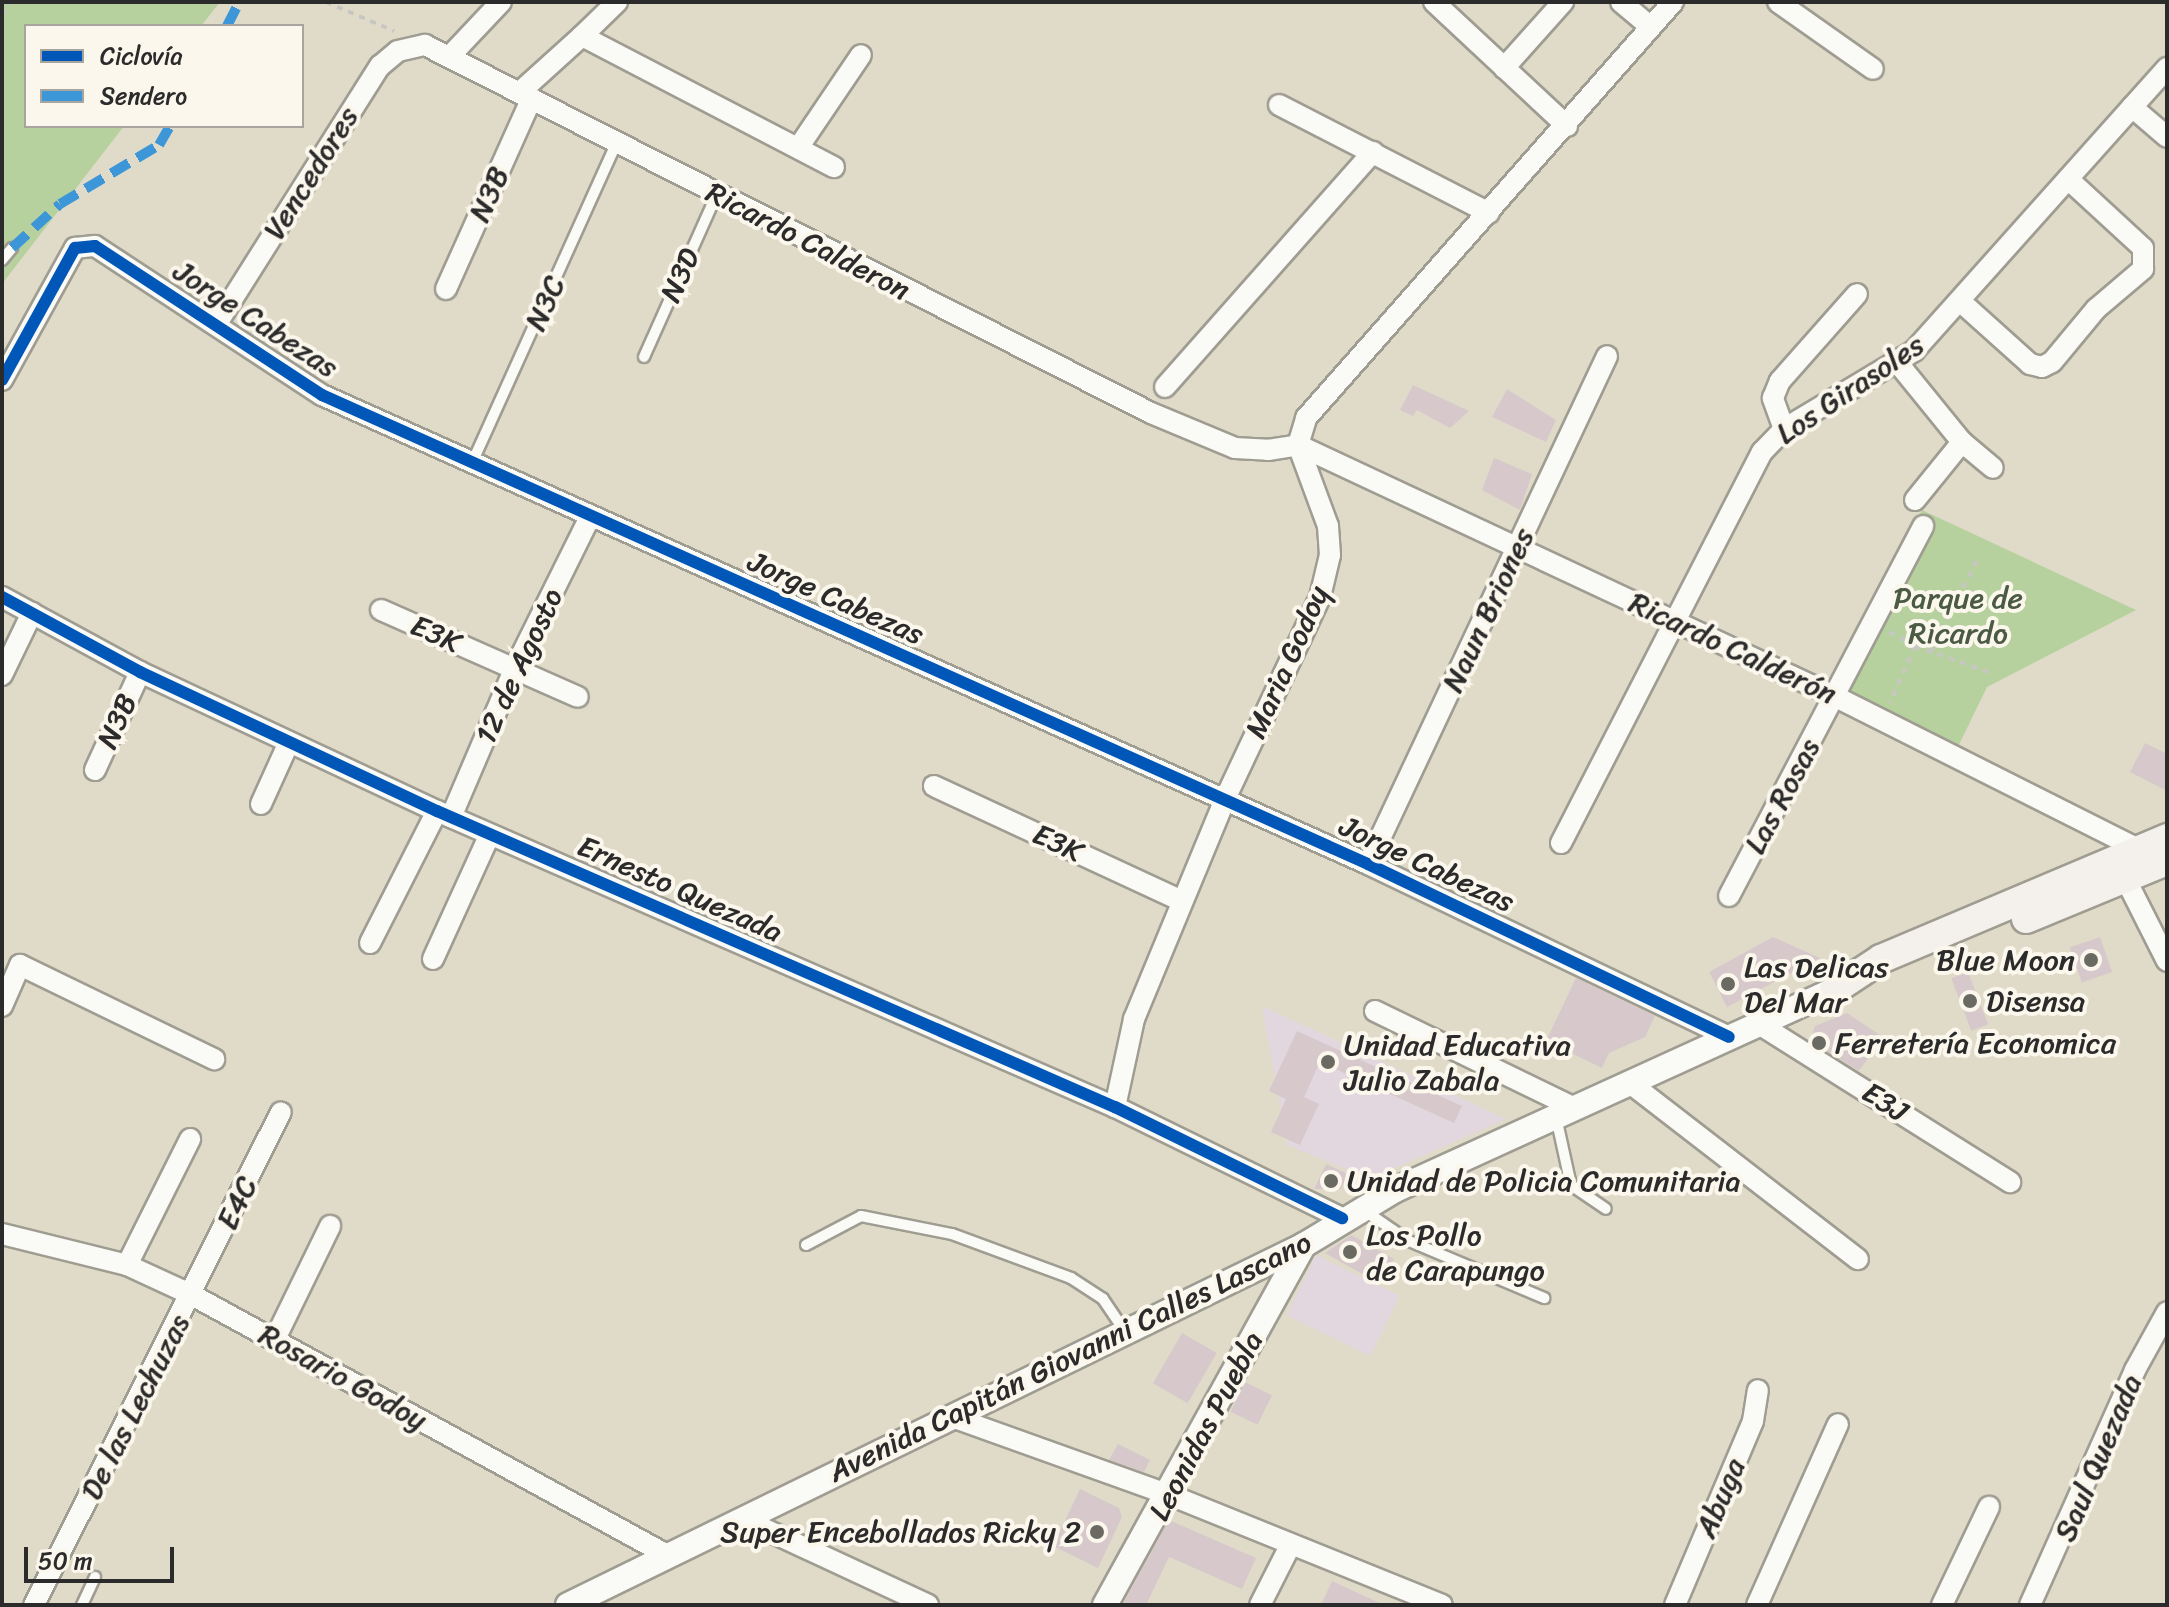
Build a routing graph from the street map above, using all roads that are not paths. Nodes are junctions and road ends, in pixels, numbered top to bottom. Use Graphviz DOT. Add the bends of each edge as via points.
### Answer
graph roads {
  1 [pos="501,2"];
  2 [pos="617,2"];
  3 [pos="1434,2"];
  4 [pos="1563,2"];
  5 [pos="1621,2"];
  6 [pos="1673,2"];
  7 [pos="1778,2"];
  8 [pos="1651,27"];
  9 [pos="582,36"];
  10 [pos="425,45"];
  11 [pos="861,55"];
  12 [pos="450,56"];
  13 [pos="1504,68"];
  14 [pos="2167,68"];
  15 [pos="1873,69"];
  16 [pos="526,95"];
  17 [pos="1279,105"];
  18 [pos="2132,107"];
  19 [pos="1567,126"];
  20 [pos="2167,137"];
  21 [pos="617,142"];
  22 [pos="798,148"];
  23 [pos="1373,152"];
  24 [pos="834,167"];
  25 [pos="2068,179"];
  26 [pos="717,194"];
  27 [pos="1489,213"];
  28 [pos="12,248"];
  29 [pos="2,260"];
  30 [pos="446,289"];
  31 [pos="1857,294"];
  32 [pos="1961,302"];
  33 [pos="216,325"];
  34 [pos="1607,356"];
  35 [pos="644,357"];
  36 [pos="1897,362"];
  37 [pos="2,380"];
  38 [pos="1165,387"];
  39 [pos="1784,429"];
  40 [pos="1962,442"];
  41 [pos="1298,445"];
  42 [pos="472,463"];
  43 [pos="1993,468"];
  44 [pos="1915,500"];
  45 [pos="590,517"];
  46 [pos="1923,526"];
  47 [pos="1517,547"];
  48 [pos="2,597"];
  49 [pos="381,610"];
  50 [pos="32,613"];
  51 [pos="1674,620"];
  52 [pos="515,668"];
  53 [pos="140,672"];
  54 [pos="2,675"];
  55 [pos="1834,696"];
  56 [pos="578,697"];
  57 [pos="289,742"];
  58 [pos="95,770"];
  59 [pos="934,786"];
  60 [pos="1225,799"];
  61 [pos="261,804"];
  62 [pos="444,814"];
  63 [pos="490,834"];
  64 [pos="1561,843"];
  65 [pos="2159,853"];
  66 [pos="1368,864"];
  67 [pos="2122,870"];
  68 [pos="1729,896"];
  69 [pos="1182,901"];
  70 [pos="370,943"];
  71 [pos="433,959"];
  72 [pos="2167,961"];
  73 [pos="1834,990"];
  74 [pos="2,1006"];
  75 [pos="1375,1011"];
  76 [pos="1759,1024"];
  77 [pos="1729,1037"];
  78 [pos="214,1059"];
  79 [pos="1630,1083"];
  80 [pos="1115,1107"];
  81 [pos="281,1112"];
  82 [pos="1566,1112"];
  83 [pos="190,1139"];
  84 [pos="2010,1182"];
  85 [pos="1606,1209"];
  86 [pos="1351,1213"];
  87 [pos="330,1226"];
  88 [pos="2,1234"];
  89 [pos="806,1245"];
  90 [pos="1304,1245"];
  91 [pos="1858,1259"];
  92 [pos="127,1265"];
  93 [pos="1235,1278"];
  94 [pos="192,1295"];
  95 [pos="1544,1298"];
  96 [pos="1270,1307"];
  97 [pos="2167,1312"];
  98 [pos="1125,1332"];
  99 [pos="275,1339"];
  100 [pos="1758,1390"];
  101 [pos="952,1417"];
  102 [pos="1838,1424"];
  103 [pos="1170,1495"];
  104 [pos="1989,1507"];
  105 [pos="743,1519"];
  106 [pos="1291,1544"];
  107 [pos="669,1556"];
  108 [pos="95,1577"];
  109 [pos="34,1605"];
  110 [pos="82,1605"];
  111 [pos="568,1605"];
  112 [pos="928,1605"];
  113 [pos="1105,1605"];
  114 [pos="1260,1605"];
  115 [pos="1442,1605"];
  116 [pos="1675,1605"];
  117 [pos="1757,1605"];
  118 [pos="1942,1605"];
  119 [pos="2030,1605"];
  1 -- 12 [label="street"];
  2 -- 9 [label="street"];
  3 -- 13 [label="street"];
  4 -- 13 [label="street"];
  5 -- 8 [label="street"];
  6 -- 8 [label="street"];
  7 -- 15 [label="street"];
  8 -- 19 [label="street"];
  9 -- 16 [label="street"];
  9 -- 22 [label="street"];
  10 -- 12 [label="street, Ricardo Calderon"];
  10 -- 33 [label="street, Vencedores" via="398,51 380,66"];
  11 -- 22 [label="street"];
  12 -- 16 [label="street, Ricardo Calderon"];
  13 -- 19 [label="street"];
  14 -- 18 [label="street, Los Girasoles"];
  16 -- 21 [label="street, Ricardo Calderon"];
  16 -- 30 [label="street, N3B"];
  17 -- 23 [label="street"];
  18 -- 20 [label="street"];
  18 -- 25 [label="street, Los Girasoles"];
  19 -- 27 [label="street"];
  21 -- 26 [label="street, Ricardo Calderon"];
  21 -- 42 [label="lane, N3C"];
  22 -- 24 [label="street"];
  23 -- 27 [label="street"];
  23 -- 38 [label="street"];
  25 -- 32 [label="street, Los Girasoles"];
  25 -- 32 [label="street" via="2143,248 2143,269 2096,309 2042,367 2030,364"];
  26 -- 35 [label="lane, N3D"];
  26 -- 41 [label="street, Ricardo Calderon" via="1151,413 1235,448"];
  27 -- 41 [label="street" via="1306,418"];
  28 -- 29 [label="lane"];
  31 -- 39 [label="street" via="1780,381 1773,398"];
  32 -- 36 [label="street, Los Girasoles"];
  33 -- 37 [label="street, Jorge Cabezas" via="86,243 75,248"];
  33 -- 42 [label="street, Jorge Cabezas" via="322,395"];
  34 -- 47 [label="street, Naun Briones"];
  36 -- 39 [label="street, Los Girasoles"];
  36 -- 40 [label="street"];
  39 -- 51 [label="street, Los Girasoles" via="1762,452"];
  40 -- 43 [label="street"];
  40 -- 44 [label="street"];
  41 -- 47 [label="street, Ricardo Calderón"];
  41 -- 60 [label="street, Maria Godoy" via="1328,526 1330,555 1320,597"];
  42 -- 45 [label="street, Jorge Cabezas"];
  45 -- 52 [label="street, 12 de Agosto"];
  45 -- 60 [label="street, Jorge Cabezas"];
  46 -- 55 [label="street, Las Rosas"];
  47 -- 51 [label="street, Ricardo Calderón"];
  47 -- 66 [label="street, Naun Briones"];
  48 -- 50 [label="street, Ernesto Quezada"];
  49 -- 52 [label="street, E3K"];
  50 -- 53 [label="street, Ernesto Quezada"];
  50 -- 54 [label="street"];
  51 -- 55 [label="street, Ricardo Calderón"];
  51 -- 64 [label="street, Los Girasoles"];
  52 -- 56 [label="street, E3K"];
  52 -- 62 [label="street, 12 de Agosto"];
  53 -- 57 [label="street, Ernesto Quezada"];
  53 -- 58 [label="street, N3B"];
  55 -- 65 [label="street, Ricardo Calderón"];
  55 -- 68 [label="street, Las Rosas"];
  57 -- 61 [label="street"];
  57 -- 62 [label="street, Ernesto Quezada"];
  59 -- 69 [label="street, E3K"];
  60 -- 66 [label="street, Jorge Cabezas"];
  60 -- 69 [label="street, Maria Godoy"];
  62 -- 63 [label="street, Ernesto Quezada"];
  62 -- 70 [label="street"];
  63 -- 71 [label="street"];
  63 -- 80 [label="street, Ernesto Quezada"];
  65 -- 67 [label="main road, Avenida Capitán Giovanni Calles Lascano"];
  66 -- 77 [label="street, Jorge Cabezas"];
  67 -- 72 [label="street"];
  67 -- 73 [label="main road, Avenida Capitán Giovanni Calles Lascano" via="1881,959"];
  69 -- 80 [label="street, Maria Godoy" via="1134,1019"];
  73 -- 76 [label="street, Avenida Capitán Giovanni Calles Lascano"];
  74 -- 78 [label="street" via="20,965"];
  75 -- 82 [label="street"];
  76 -- 77 [label="street, Avenida Capitán Giovanni Calles Lascano"];
  76 -- 84 [label="street, E3J"];
  77 -- 79 [label="street, Avenida Capitán Giovanni Calles Lascano"];
  79 -- 82 [label="street, Avenida Capitán Giovanni Calles Lascano"];
  79 -- 91 [label="street"];
  80 -- 86 [label="street, Ernesto Quezada"];
  81 -- 94 [label="street, E4C"];
  82 -- 85 [label="lane" via="1571,1185"];
  82 -- 86 [label="street, Avenida Capitán Giovanni Calles Lascano"];
  83 -- 92 [label="street"];
  86 -- 90 [label="street, Avenida Capitán Giovanni Calles Lascano"];
  86 -- 95 [label="lane"];
  87 -- 99 [label="street"];
  88 -- 92 [label="street, Rosario Godoy"];
  89 -- 98 [label="lane" via="861,1216 952,1234 1071,1278 1103,1299"];
  90 -- 93 [label="street, Avenida Capitán Giovanni Calles Lascano"];
  90 -- 96 [label="street, Leonidas Puebla"];
  92 -- 94 [label="street, Rosario Godoy"];
  93 -- 96 [label="street" via="1259,1283"];
  93 -- 98 [label="street, Avenida Capitán Giovanni Calles Lascano"];
  94 -- 99 [label="street, Rosario Godoy"];
  94 -- 109 [label="street, De las Lechuzas"];
  96 -- 103 [label="street, Leonidas Puebla"];
  97 -- 119 [label="street, Saul Quezada" via="2135,1370"];
  98 -- 101 [label="street, Avenida Capitán Giovanni Calles Lascano"];
  99 -- 107 [label="street, Rosario Godoy"];
  100 -- 116 [label="street, Abuga" via="1753,1421"];
  101 -- 103 [label="street"];
  101 -- 105 [label="street, Avenida Capitán Giovanni Calles Lascano"];
  102 -- 117 [label="street"];
  103 -- 106 [label="street"];
  103 -- 113 [label="street, Leonidas Puebla"];
  104 -- 118 [label="street"];
  105 -- 107 [label="street, Avenida Capitán Giovanni Calles Lascano"];
  105 -- 112 [label="street"];
  106 -- 114 [label="street"];
  106 -- 115 [label="street"];
  107 -- 111 [label="street, Avenida Capitán Giovanni Calles Lascano"];
  108 -- 110 [label="lane"];
}
